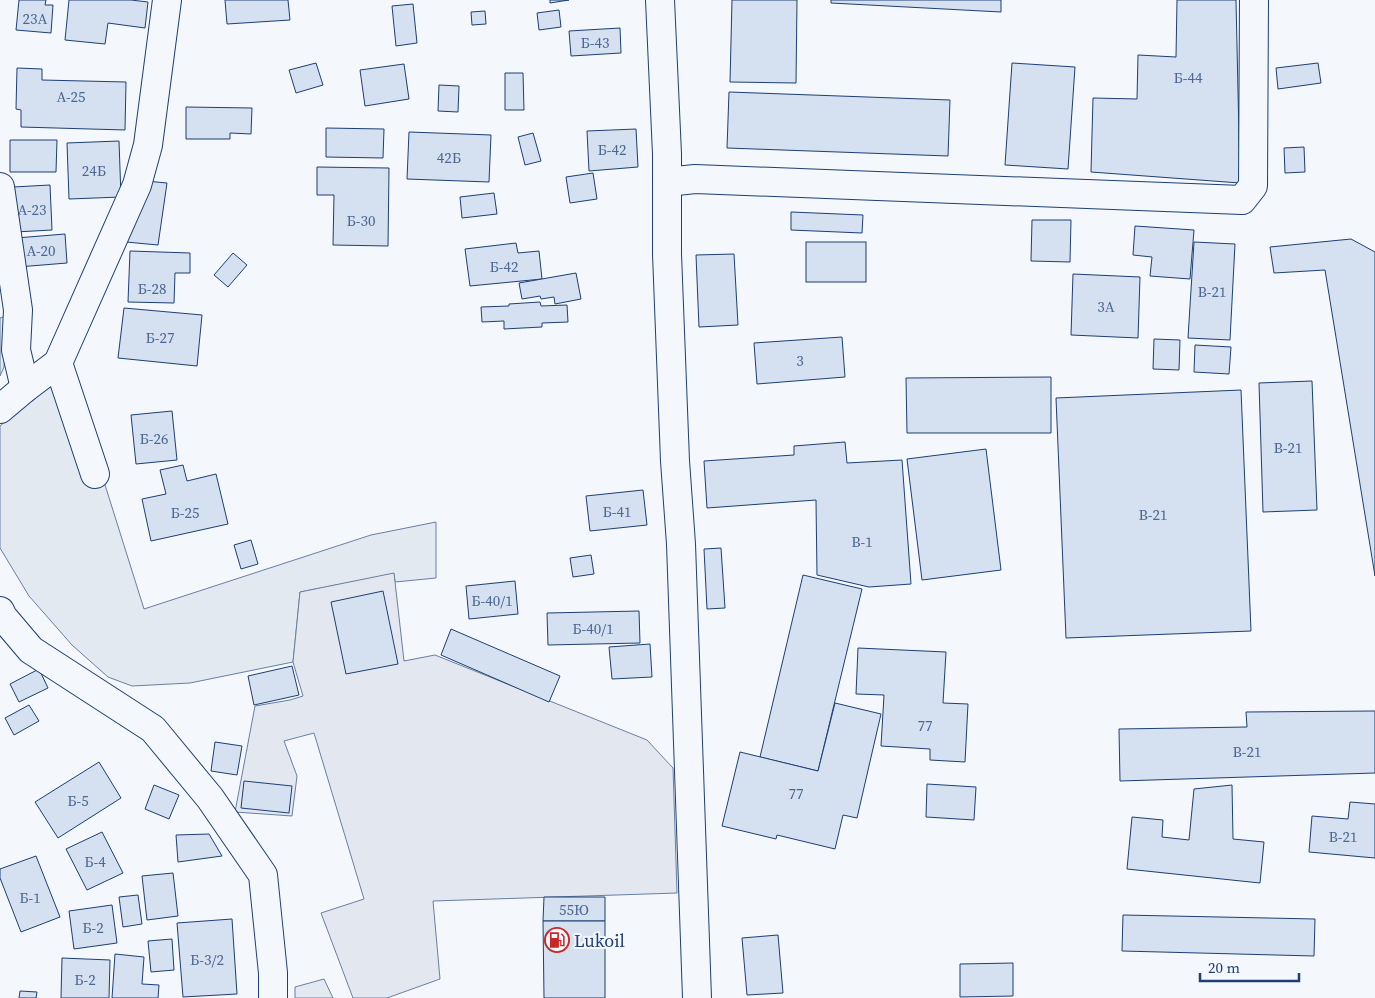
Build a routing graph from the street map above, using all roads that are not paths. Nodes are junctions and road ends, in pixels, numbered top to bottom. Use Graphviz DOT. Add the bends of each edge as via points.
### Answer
graph roads {
  1 [pos="167,0"];
  2 [pos="660,0"];
  3 [pos="1254,0"];
  4 [pos="668,182"];
  5 [pos="0,186"];
  6 [pos="58,363"];
  7 [pos="25,388"];
  8 [pos="0,409"];
  9 [pos="95,474"];
  10 [pos="0,611"];
  11 [pos="273,998"];
  12 [pos="697,998"];
  1 -- 6 [label="street" via="148,145 137,186"];
  2 -- 4 [label="street"];
  3 -- 4 [label="street" via="1253,186 1242,200 695,179"];
  4 -- 12 [label="street" via="667,254"];
  5 -- 7 [label="street" via="18,310 16,350"];
  6 -- 7 [label="street"];
  6 -- 9 [label="street"];
  7 -- 8 [label="street"];
  10 -- 11 [label="street" via="31,650 153,729 210,798 263,875"];
}
